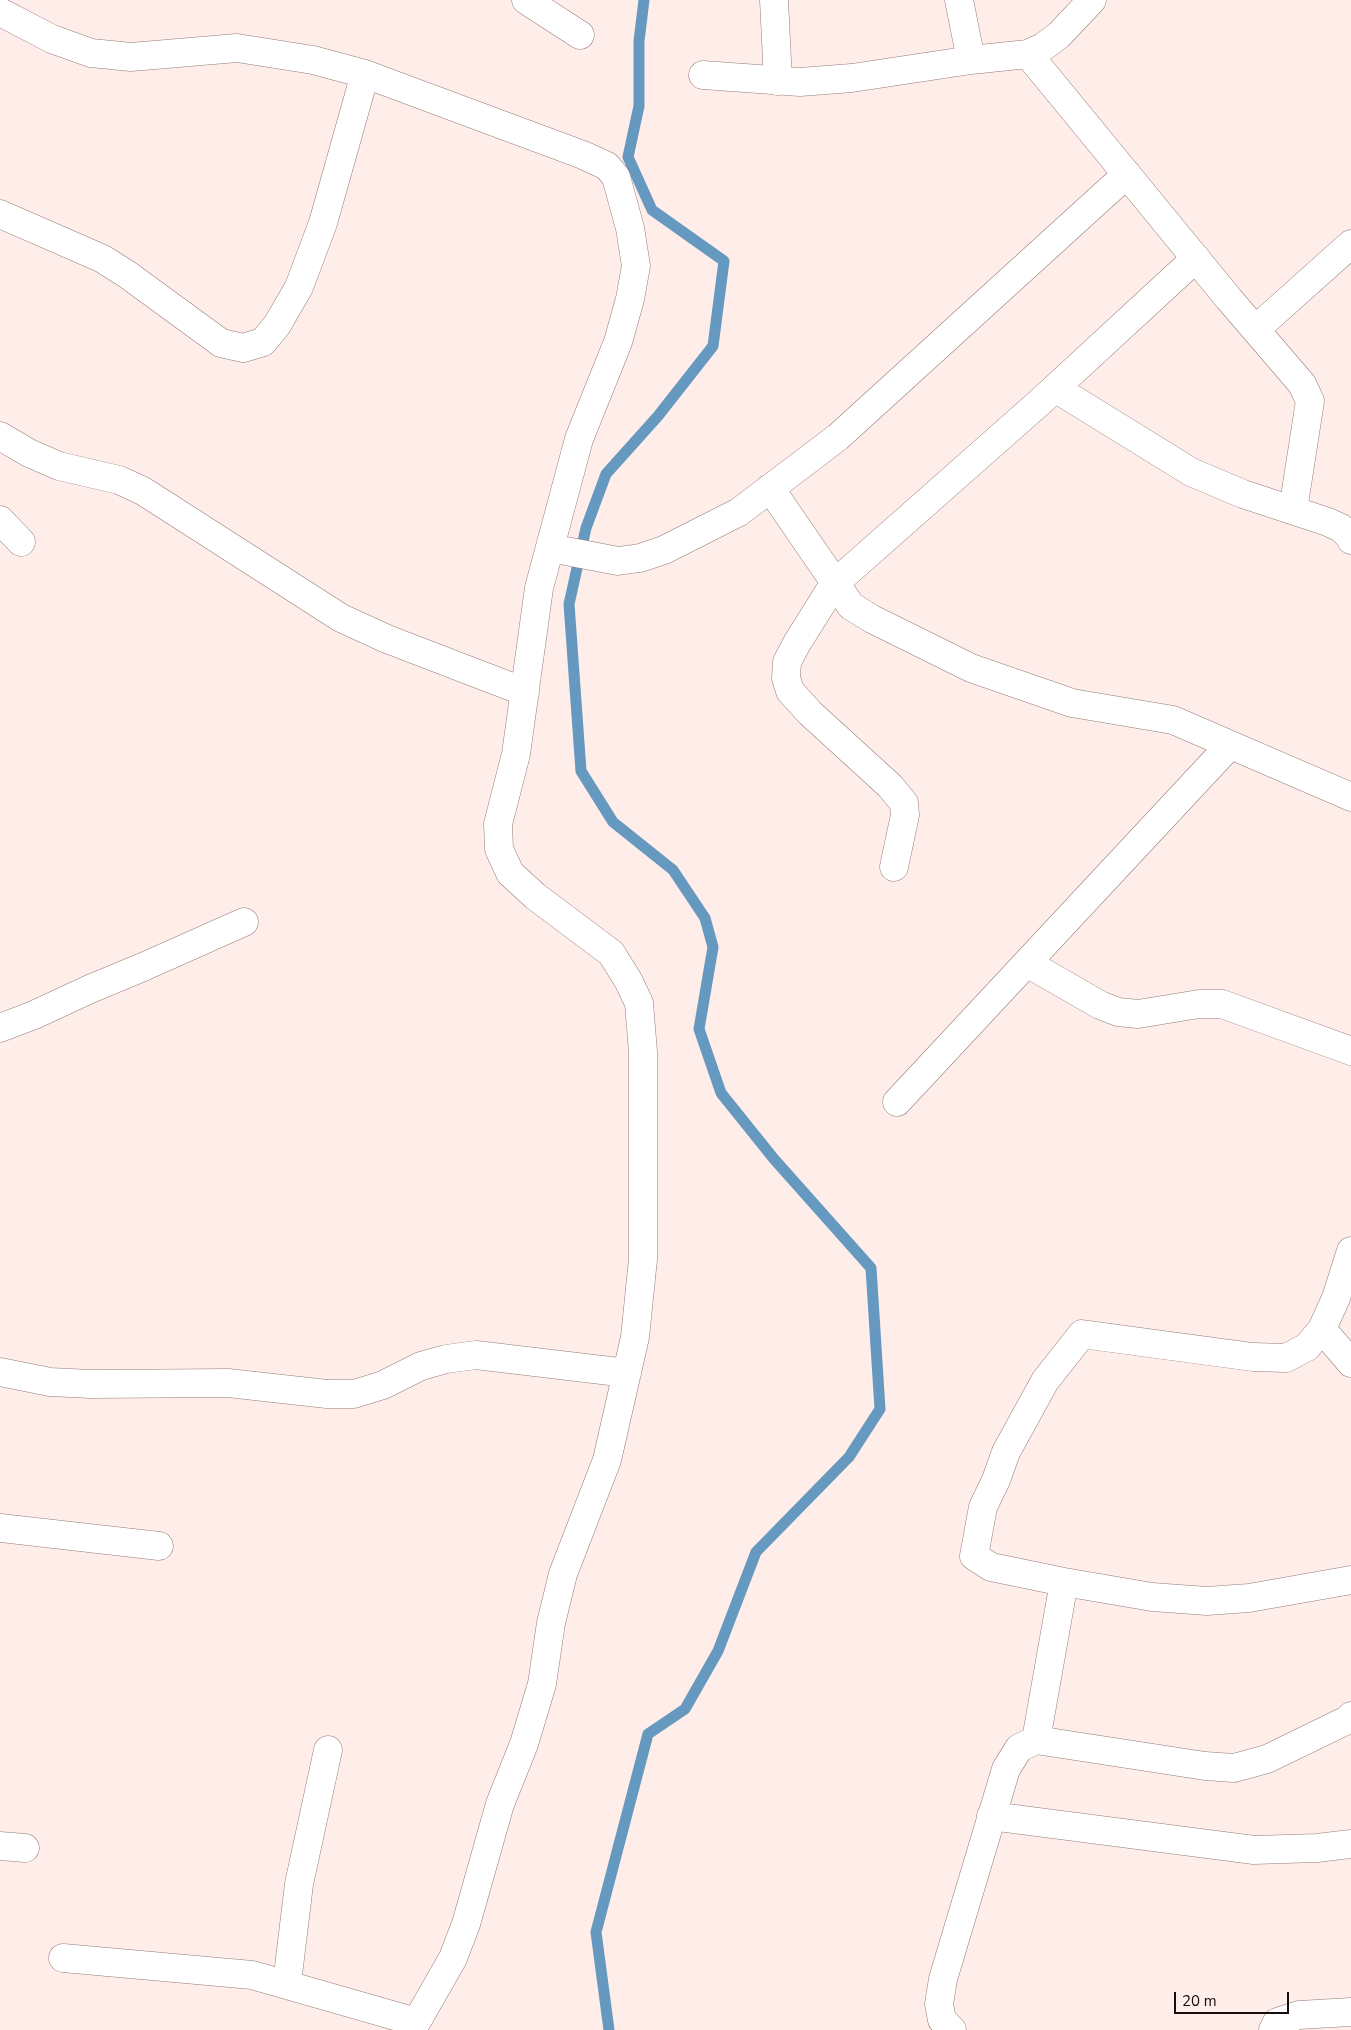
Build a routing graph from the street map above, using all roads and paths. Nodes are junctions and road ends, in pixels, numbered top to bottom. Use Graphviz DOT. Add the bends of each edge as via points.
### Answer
graph roads {
  1 [pos="526,0"];
  2 [pos="774,0"];
  3 [pos="960,0"];
  4 [pos="1092,0"];
  5 [pos="0,12"];
  6 [pos="580,35"];
  7 [pos="1028,54"];
  8 [pos="971,60"];
  9 [pos="365,74"];
  10 [pos="704,74"];
  11 [pos="778,80"];
  12 [pos="1127,174"];
  13 [pos="0,214"];
  14 [pos="1351,244"];
  15 [pos="1196,258"];
  16 [pos="1256,329"];
  17 [pos="1055,388"];
  18 [pos="0,436"];
  19 [pos="770,488"];
  20 [pos="1293,510"];
  21 [pos="0,520"];
  22 [pos="1351,540"];
  23 [pos="21,542"];
  24 [pos="559,550"];
  25 [pos="834,584"];
  26 [pos="525,692"];
  27 [pos="1230,745"];
  28 [pos="1351,797"];
  29 [pos="894,867"];
  30 [pos="244,922"];
  31 [pos="1027,963"];
  32 [pos="0,1028"];
  33 [pos="1351,1051"];
  34 [pos="897,1102"];
  35 [pos="1351,1252"];
  36 [pos="1322,1329"];
  37 [pos="1351,1363"];
  38 [pos="0,1372"];
  39 [pos="627,1373"];
  40 [pos="0,1528"];
  41 [pos="159,1546"];
  42 [pos="1351,1580"];
  43 [pos="1064,1582"];
  44 [pos="1351,1716"];
  45 [pos="1036,1740"];
  46 [pos="328,1750"];
  47 [pos="991,1816"];
  48 [pos="1351,1844"];
  49 [pos="63,1958"];
  50 [pos="287,1983"];
  51 [pos="1351,2012"];
  52 [pos="414,2026"];
  53 [pos="952,2030"];
  54 [pos="1272,2030"];
  1 -- 6 [label="street"];
  2 -- 11 [label="street"];
  3 -- 8 [label="street"];
  4 -- 7 [label="street" via="1059,35"];
  5 -- 9 [label="street" via="52,40 91,54 131,57 237,48 313,60"];
  7 -- 8 [label="street"];
  7 -- 12 [label="street"];
  8 -- 11 [label="street" via="852,78 800,82"];
  9 -- 13 [label="street" via="320,232 299,287 263,342 243,348 221,343 103,259"];
  9 -- 24 [label="street" via="583,155 607,166 616,177 636,266 618,342 579,438"];
  10 -- 11 [label="street"];
  12 -- 15 [label="street"];
  12 -- 19 [label="street" via="838,436"];
  14 -- 16 [label="street"];
  15 -- 16 [label="street"];
  15 -- 17 [label="street"];
  16 -- 20 [label="street" via="1302,384 1310,400"];
  17 -- 20 [label="street" via="1191,472"];
  17 -- 25 [label="street"];
  18 -- 26 [label="street" via="59,466 119,480 144,491 341,618"];
  19 -- 24 [label="street" via="739,512 664,550 640,558 618,561"];
  19 -- 25 [label="street"];
  20 -- 22 [label="street" via="1341,528"];
  21 -- 23 [label="street"];
  24 -- 26 [label="street" via="539,588"];
  25 -- 27 [label="street" via="851,606 872,619 971,668 1072,703 1173,720"];
  25 -- 29 [label="street" via="787,662 786,678 790,691 810,713 890,786 904,803 906,815"];
  26 -- 39 [label="street" via="516,754 498,824 499,849 510,873 535,896 611,953 639,1003 643,1052 643,1259 635,1336"];
  27 -- 28 [label="street"];
  27 -- 31 [label="street"];
  30 -- 32 [label="street"];
  31 -- 33 [label="street" via="1118,1012 1138,1014 1199,1004 1222,1004"];
  31 -- 34 [label="street"];
  35 -- 36 [label="street"];
  36 -- 37 [label="street"];
  36 -- 43 [label="street" via="1307,1347 1286,1358 1252,1357 1082,1334 1045,1381 1006,1452 983,1507 974,1556 990,1567"];
  38 -- 39 [label="street" via="50,1382 228,1383 327,1394 354,1394 421,1366 476,1356"];
  39 -- 52 [label="street" via="607,1460 564,1574 551,1623 542,1684 524,1744 500,1804 466,1924 456,1950"];
  40 -- 41 [label="street"];
  42 -- 43 [label="street" via="1249,1598 1206,1601 1152,1597"];
  43 -- 45 [label="street"];
  44 -- 45 [label="street" via="1267,1759 1234,1768"];
  45 -- 47 [label="street" via="1019,1748 1006,1769"];
  46 -- 50 [label="street" via="299,1884"];
  47 -- 48 [label="street" via="1254,1850"];
  47 -- 53 [label="street" via="938,2004 942,2020"];
  49 -- 50 [label="street" via="252,1975"];
  50 -- 52 [label="street"];
  51 -- 54 [label="street" via="1299,2015 1278,2022"];
}
